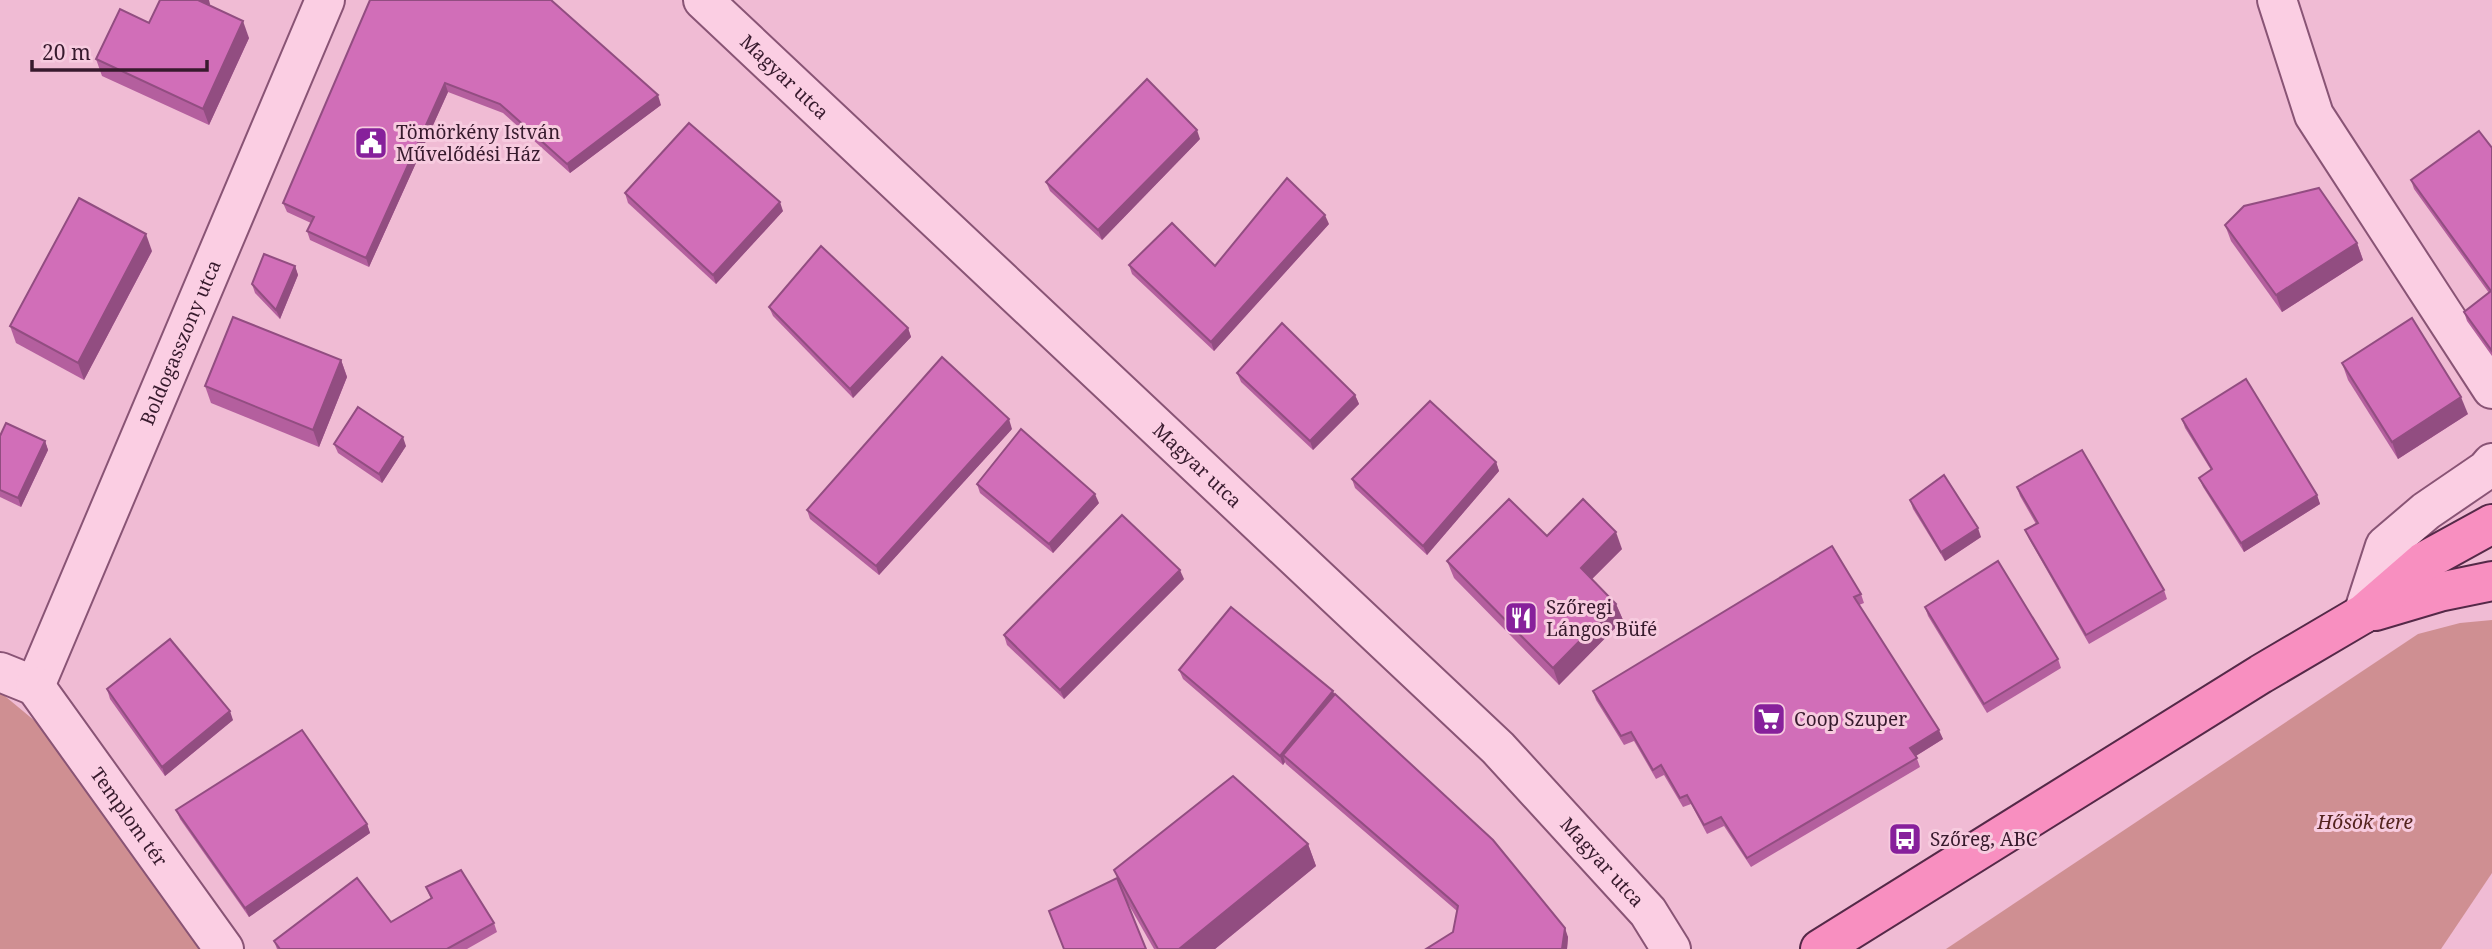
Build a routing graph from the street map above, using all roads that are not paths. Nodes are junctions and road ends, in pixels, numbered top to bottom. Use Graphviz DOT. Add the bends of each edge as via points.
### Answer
graph roads {
  1 [pos="326,0"];
  2 [pos="703,0"];
  3 [pos="2277,0"];
  4 [pos="2492,389"];
  5 [pos="2492,463"];
  6 [pos="2492,524"];
  7 [pos="2492,581"];
  8 [pos="2363,614"];
  9 [pos="0,672"];
  10 [pos="35,686"];
  11 [pos="224,949"];
  12 [pos="1671,949"];
  13 [pos="1820,949"];
  1 -- 10 [label="street, Boldogasszony utca"];
  2 -- 12 [label="street, Magyar utca" via="1498,748 1648,912"];
  3 -- 4 [label="street" via="2314,115"];
  5 -- 8 [label="street" via="2385,546"];
  6 -- 8 [label="main road" via="2423,562"];
  7 -- 8 [label="main road"];
  8 -- 13 [label="main road"];
  9 -- 10 [label="street"];
  10 -- 11 [label="street, Templom tér"];
}
